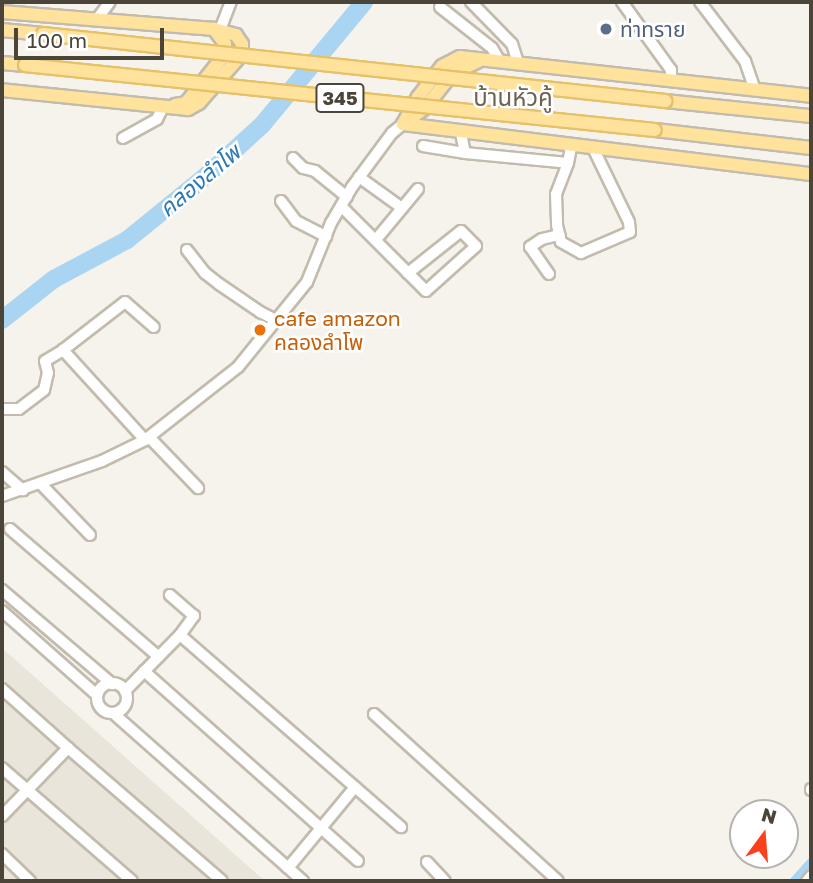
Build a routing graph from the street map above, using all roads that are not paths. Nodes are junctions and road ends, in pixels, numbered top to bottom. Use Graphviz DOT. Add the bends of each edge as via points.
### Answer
graph roads {
  1 [pos="110,2"];
  2 [pos="231,2"];
  3 [pos="471,2"];
  4 [pos="622,2"];
  5 [pos="700,2"];
  6 [pos="440,7"];
  7 [pos="2,12"];
  8 [pos="97,19"];
  9 [pos="217,29"];
  10 [pos="2,30"];
  11 [pos="493,60"];
  12 [pos="518,62"];
  13 [pos="2,63"];
  14 [pos="671,80"];
  15 [pos="2,90"];
  16 [pos="755,90"];
  17 [pos="811,96"];
  18 [pos="166,107"];
  19 [pos="811,116"];
  20 [pos="403,124"];
  21 [pos="461,133"];
  22 [pos="123,138"];
  23 [pos="423,146"];
  24 [pos="571,147"];
  25 [pos="811,148"];
  26 [pos="594,150"];
  27 [pos="465,153"];
  28 [pos="293,158"];
  29 [pos="568,163"];
  30 [pos="811,174"];
  31 [pos="359,177"];
  32 [pos="418,190"];
  33 [pos="281,201"];
  34 [pos="344,201"];
  35 [pos="402,208"];
  36 [pos="560,235"];
  37 [pos="326,236"];
  38 [pos="379,236"];
  39 [pos="187,250"];
  40 [pos="408,274"];
  41 [pos="549,274"];
  42 [pos="278,321"];
  43 [pos="154,327"];
  44 [pos="63,350"];
  45 [pos="2,409"];
  46 [pos="147,438"];
  47 [pos="2,472"];
  48 [pos="40,483"];
  49 [pos="198,488"];
  50 [pos="23,490"];
  51 [pos="2,496"];
  52 [pos="10,528"];
  53 [pos="90,535"];
  54 [pos="2,590"];
  55 [pos="170,595"];
  56 [pos="2,611"];
  57 [pos="180,635"];
  58 [pos="159,657"];
  59 [pos="144,671"];
  60 [pos="112,684"];
  61 [pos="2,689"];
  62 [pos="125,691"];
  63 [pos="97,695"];
  64 [pos="113,713"];
  65 [pos="374,714"];
  66 [pos="68,748"];
  67 [pos="2,768"];
  68 [pos="355,787"];
  69 [pos="27,792"];
  70 [pos="2,816"];
  71 [pos="401,827"];
  72 [pos="321,828"];
  73 [pos="2,854"];
  74 [pos="358,861"];
  75 [pos="427,862"];
  76 [pos="288,867"];
  77 [pos="811,877"];
  78 [pos="30,881"];
  79 [pos="132,881"];
  80 [pos="222,881"];
  81 [pos="303,881"];
  82 [pos="445,881"];
  83 [pos="558,881"];
  84 [pos="807,881"];
  1 -- 8 [label="street"];
  2 -- 9 [label="street"];
  3 -- 12 [label="street" via="512,44"];
  4 -- 14 [label="street" via="671,70"];
  5 -- 16 [label="street" via="745,61"];
  6 -- 11 [label="street" via="492,48"];
  7 -- 8 [label="main road"];
  8 -- 9 [label="main road"];
  9 -- 18 [label="main road" via="225,54 186,103"];
  10 -- 19 [label="main road, 345, bridge"];
  11 -- 12 [label="main road"];
  11 -- 20 [label="main road" via="452,74 425,108"];
  12 -- 14 [label="main road"];
  13 -- 25 [label="main road, 345, bridge"];
  14 -- 16 [label="main road"];
  15 -- 18 [label="main road"];
  16 -- 17 [label="main road"];
  18 -- 22 [label="street" via="157,119"];
  20 -- 21 [label="main road"];
  20 -- 31 [label="street"];
  21 -- 24 [label="main road"];
  21 -- 27 [label="street"];
  23 -- 27 [label="street"];
  24 -- 26 [label="main road"];
  24 -- 29 [label="street"];
  26 -- 30 [label="main road"];
  26 -- 36 [label="street" via="630,232 581,253 570,250"];
  27 -- 29 [label="street"];
  28 -- 34 [label="street" via="314,171"];
  29 -- 36 [label="street" via="555,194"];
  31 -- 34 [label="street"];
  31 -- 35 [label="street"];
  32 -- 35 [label="street"];
  33 -- 37 [label="street" via="296,222"];
  34 -- 37 [label="street"];
  34 -- 40 [label="street"];
  35 -- 38 [label="street"];
  36 -- 41 [label="street" via="530,247"];
  37 -- 42 [label="street" via="307,282"];
  39 -- 42 [label="street" via="219,284"];
  40 -- 40 [label="street" via="426,291 476,246 461,231"];
  42 -- 46 [label="street" via="239,368"];
  43 -- 44 [label="street" via="125,302"];
  44 -- 45 [label="street" via="45,361 44,390 19,410"];
  44 -- 46 [label="street"];
  46 -- 48 [label="street" via="102,461"];
  46 -- 49 [label="street"];
  47 -- 50 [label="street"];
  48 -- 50 [label="street"];
  48 -- 53 [label="street"];
  50 -- 51 [label="street"];
  52 -- 58 [label="street"];
  54 -- 60 [label="street"];
  55 -- 57 [label="street" via="194,616"];
  56 -- 63 [label="street"];
  57 -- 58 [label="street"];
  57 -- 68 [label="street"];
  58 -- 59 [label="street"];
  59 -- 62 [label="street"];
  59 -- 72 [label="street"];
  60 -- 62 [label="street"];
  60 -- 63 [label="street"];
  61 -- 66 [label="street"];
  62 -- 64 [label="street" via="125,706"];
  63 -- 64 [label="street" via="101,708"];
  64 -- 76 [label="street"];
  65 -- 83 [label="street"];
  66 -- 69 [label="street"];
  66 -- 80 [label="street"];
  67 -- 69 [label="street"];
  68 -- 71 [label="street"];
  68 -- 72 [label="street"];
  69 -- 70 [label="street"];
  69 -- 79 [label="street"];
  72 -- 74 [label="street"];
  72 -- 76 [label="street"];
  73 -- 78 [label="street"];
  75 -- 82 [label="street"];
  76 -- 81 [label="street"];
  77 -- 84 [label="street"];
}
